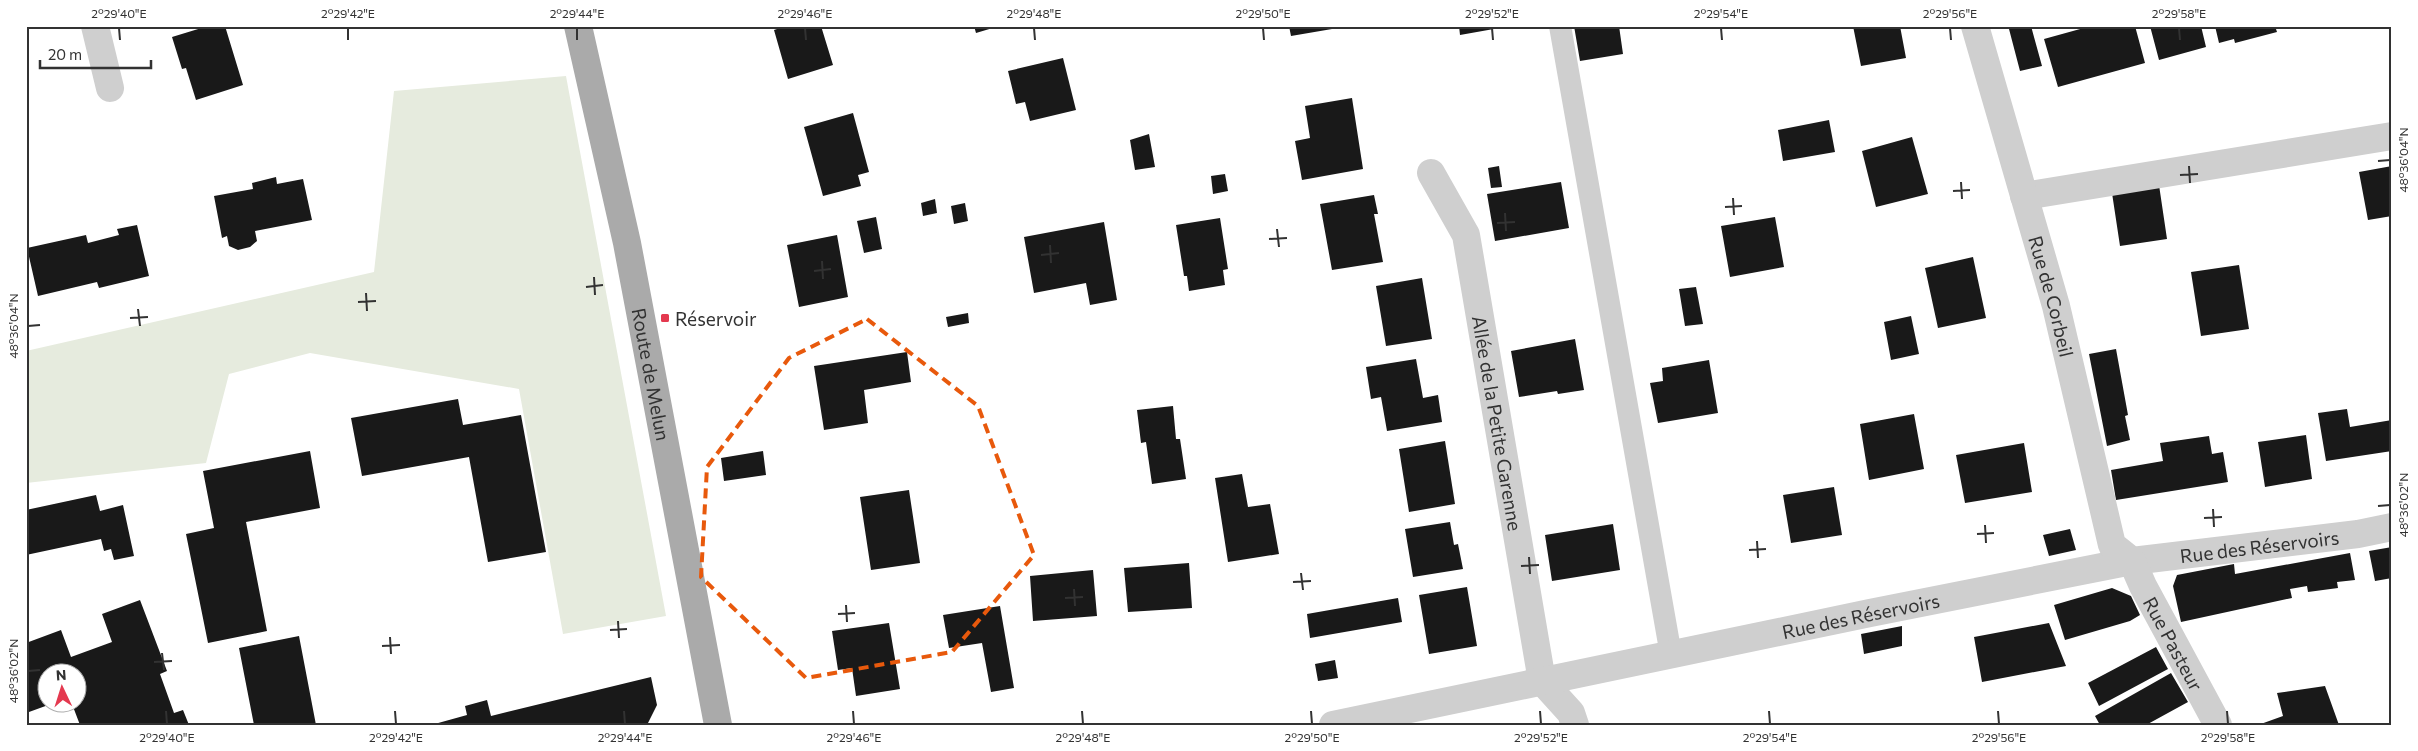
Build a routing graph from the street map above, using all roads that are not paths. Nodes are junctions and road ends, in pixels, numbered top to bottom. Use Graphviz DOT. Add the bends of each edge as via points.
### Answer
graph roads {
  1 [pos="95,26"];
  2 [pos="578,26"];
  3 [pos="1560,26"];
  4 [pos="1975,26"];
  5 [pos="110,88"];
  6 [pos="2392,136"];
  7 [pos="1431,174"];
  8 [pos="2024,196"];
  9 [pos="2392,527"];
  10 [pos="2132,561"];
  11 [pos="1671,655"];
  12 [pos="1542,681"];
  13 [pos="718,725"];
  14 [pos="1333,725"];
  15 [pos="1575,725"];
  16 [pos="2218,725"];
  1 -- 5 [label="street"];
  2 -- 13 [label="main road, Route de Melun" via="627,243"];
  3 -- 11 [label="lane"];
  4 -- 8 [label="street, Rue de Corbeil"];
  6 -- 8 [label="street"];
  7 -- 12 [label="street, Allée de la Petite Garenne" via="1466,235"];
  8 -- 10 [label="street, Rue de Corbeil" via="2056,306 2112,544"];
  9 -- 10 [label="street, Rue des Réservoirs" via="2358,534"];
  10 -- 11 [label="street, Rue des Réservoirs"];
  10 -- 16 [label="street, Rue Pasteur"];
  11 -- 12 [label="street, Rue des Réservoirs"];
  12 -- 14 [label="street, Rue des Réservoirs"];
  12 -- 15 [label="street" via="1571,713"];
}
